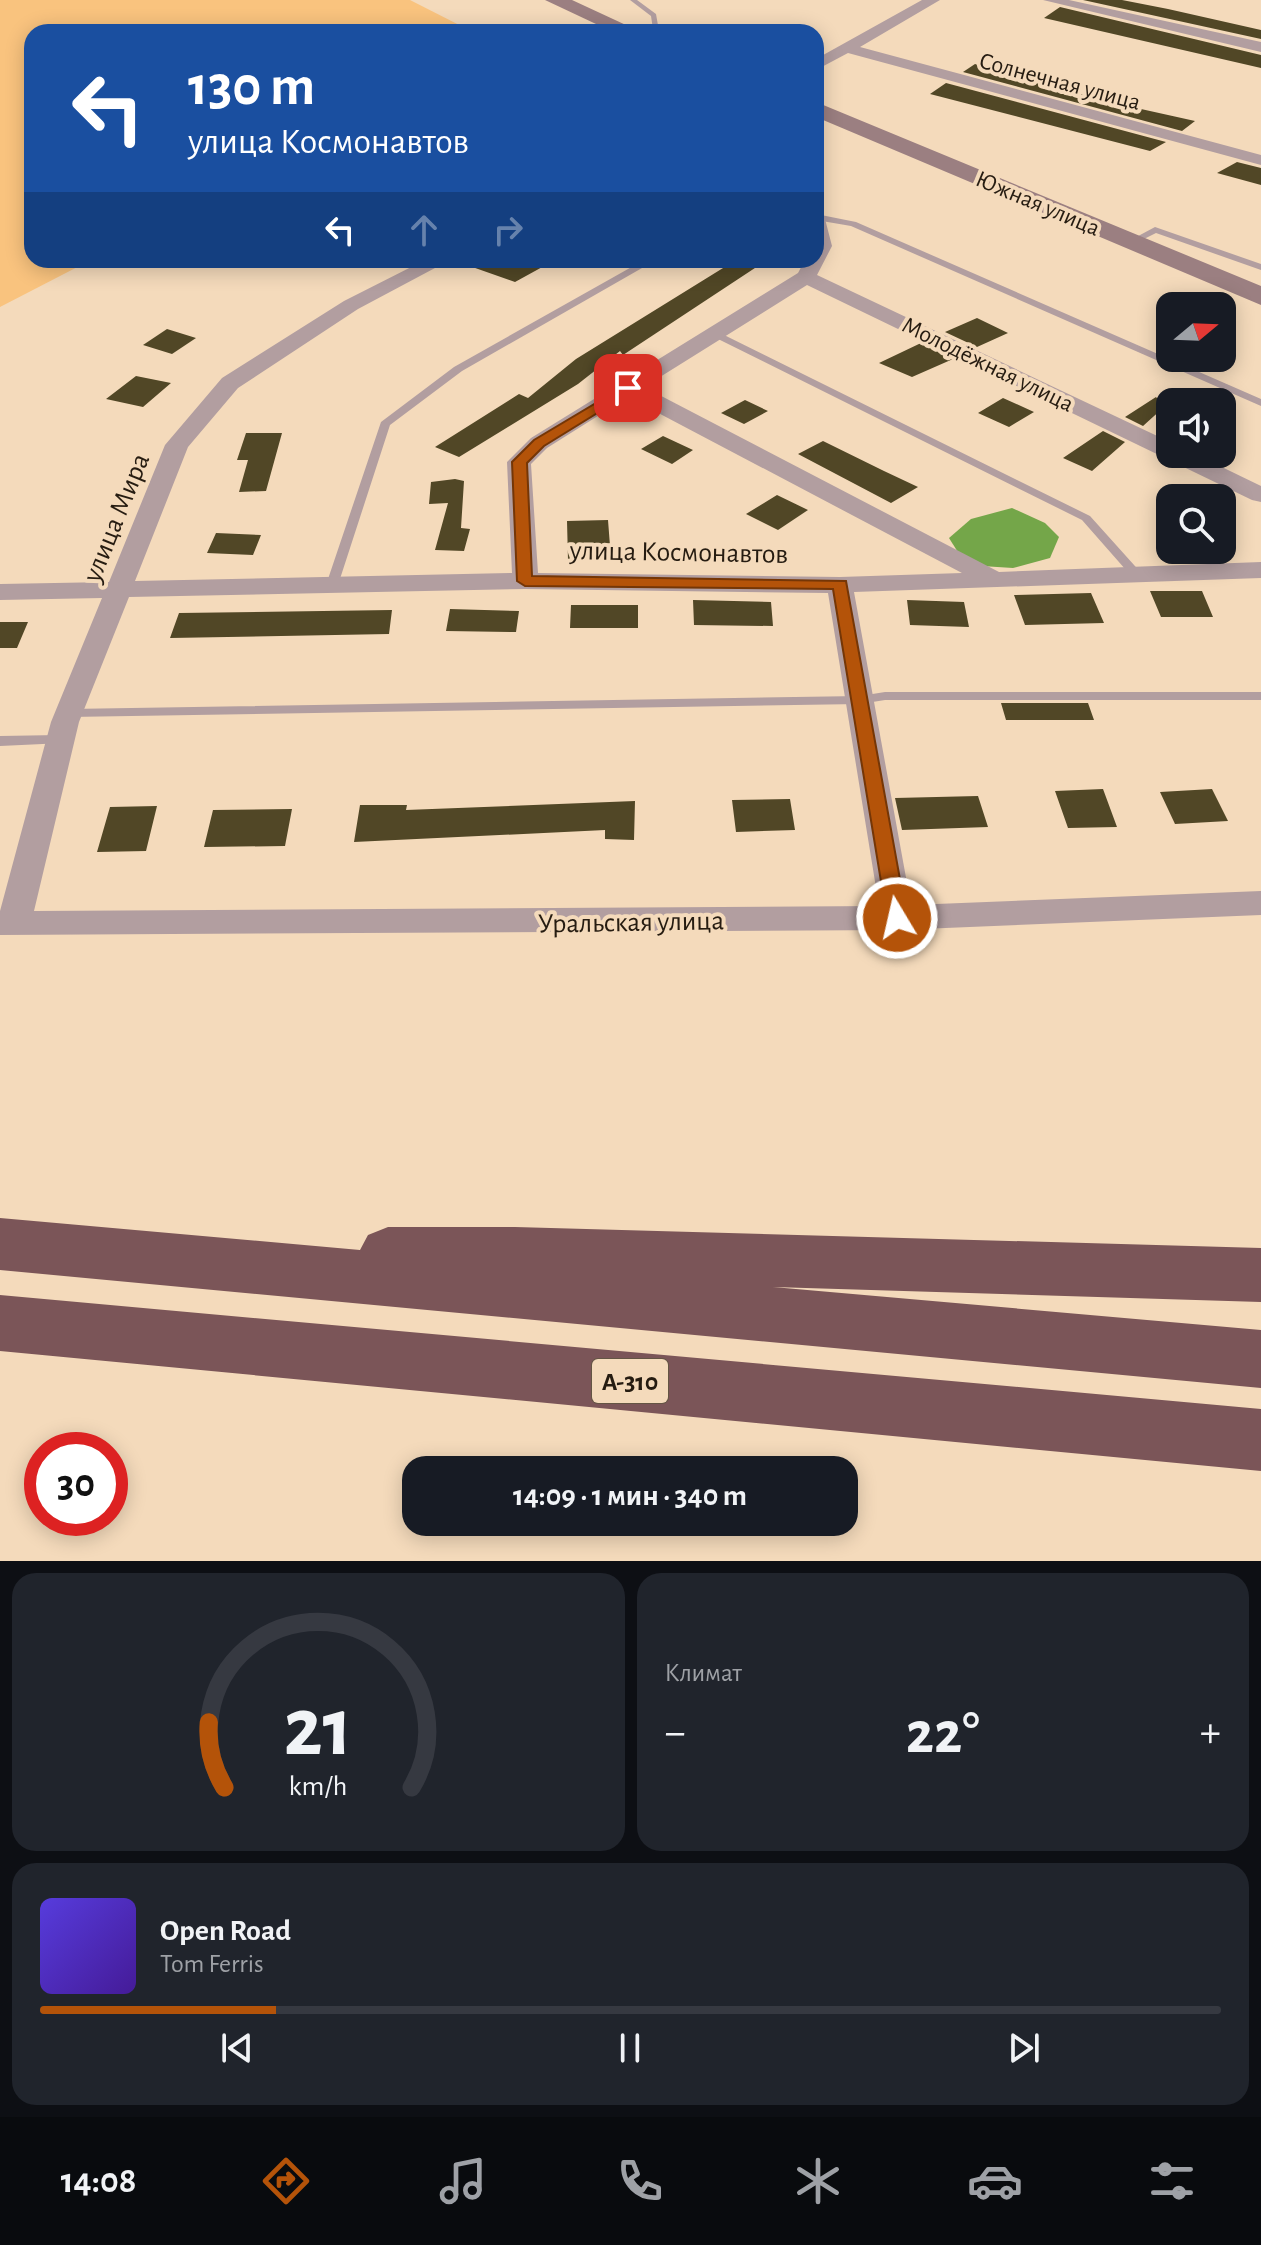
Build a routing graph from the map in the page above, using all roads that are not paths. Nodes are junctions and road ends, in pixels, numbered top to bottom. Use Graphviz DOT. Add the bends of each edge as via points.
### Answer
graph roads {
  1 [pos="555,0"];
  2 [pos="633,0"];
  3 [pos="933,0"];
  4 [pos="1050,0"];
  5 [pos="612,24"];
  6 [pos="656,24"];
  7 [pos="1261,47"];
  8 [pos="846,48"];
  9 [pos="824,60"];
  10 [pos="824,112"];
  11 [pos="1261,160"];
  12 [pos="824,219"];
  13 [pos="1131,242"];
  14 [pos="1261,267"];
  15 [pos="424,268"];
  16 [pos="637,268"];
  17 [pos="808,268"];
  18 [pos="818,268"];
  19 [pos="1261,296"];
  20 [pos="715,334"];
  21 [pos="628,388"];
  22 [pos="1261,403"];
  23 [pos="1156,444"];
  24 [pos="1205,468"];
  25 [pos="1261,495"];
  26 [pos="1261,570"];
  27 [pos="1137,575"];
  28 [pos="525,581"];
  29 [pos="996,581"];
  30 [pos="332,585"];
  31 [pos="840,585"];
  32 [pos="119,588"];
  33 [pos="0,592"];
  34 [pos="1261,696"];
  35 [pos="860,700"];
  36 [pos="69,713"];
  37 [pos="59,740"];
  38 [pos="0,741"];
  39 [pos="1261,903"];
  40 [pos="897,918"];
  41 [pos="7,923"];
  42 [pos="0,1244"];
  43 [pos="106,1252"];
  44 [pos="1261,1275"];
  45 [pos="0,1323"];
  46 [pos="1261,1359"];
  47 [pos="1261,1440"];
  1 -- 5 [label="main road"];
  2 -- 6 [label="lane" via="654,15"];
  3 -- 8 [label="street"];
  4 -- 7 [label="street"];
  8 -- 9 [label="street"];
  8 -- 11 [label="street, Солнечная улица"];
  10 -- 13 [label="main road, Южная улица"];
  12 -- 22 [label="lane" via="853,224"];
  13 -- 14 [label="lane" via="1155,230"];
  13 -- 19 [label="main road, Южная улица"];
  15 -- 32 [label="street, улица Мира" via="351,305 230,383 177,445"];
  16 -- 30 [label="lane" via="458,369 385,424"];
  17 -- 20 [label="street"];
  18 -- 23 [label="street, Молодёжная улица"];
  20 -- 21 [label="street"];
  20 -- 27 [label="lane" via="1086,518"];
  21 -- 28 [label="street" via="539,443 519,462"];
  21 -- 29 [label="street"];
  24 -- 25 [label="street"];
  26 -- 27 [label="street, улица Космонавтов"];
  27 -- 29 [label="street, улица Космонавтов"];
  28 -- 30 [label="street, улица Космонавтов"];
  28 -- 31 [label="street, улица Космонавтов"];
  29 -- 31 [label="street, улица Космонавтов"];
  30 -- 32 [label="street, улица Космонавтов"];
  31 -- 35 [label="street"];
  32 -- 33 [label="street, улица Космонавтов"];
  32 -- 36 [label="street, улица Мира"];
  34 -- 35 [label="lane"];
  35 -- 36 [label="lane"];
  35 -- 40 [label="street"];
  36 -- 37 [label="street, улица Мира"];
  37 -- 38 [label="lane"];
  37 -- 41 [label="street, улица Мира"];
  39 -- 40 [label="street, Уральская улица"];
  40 -- 41 [label="street, Уральская улица"];
  42 -- 43 [label="highway"];
  43 -- 44 [label="highway" via="515,1253"];
  43 -- 46 [label="highway"];
  45 -- 47 [label="highway, А-310"];
}
